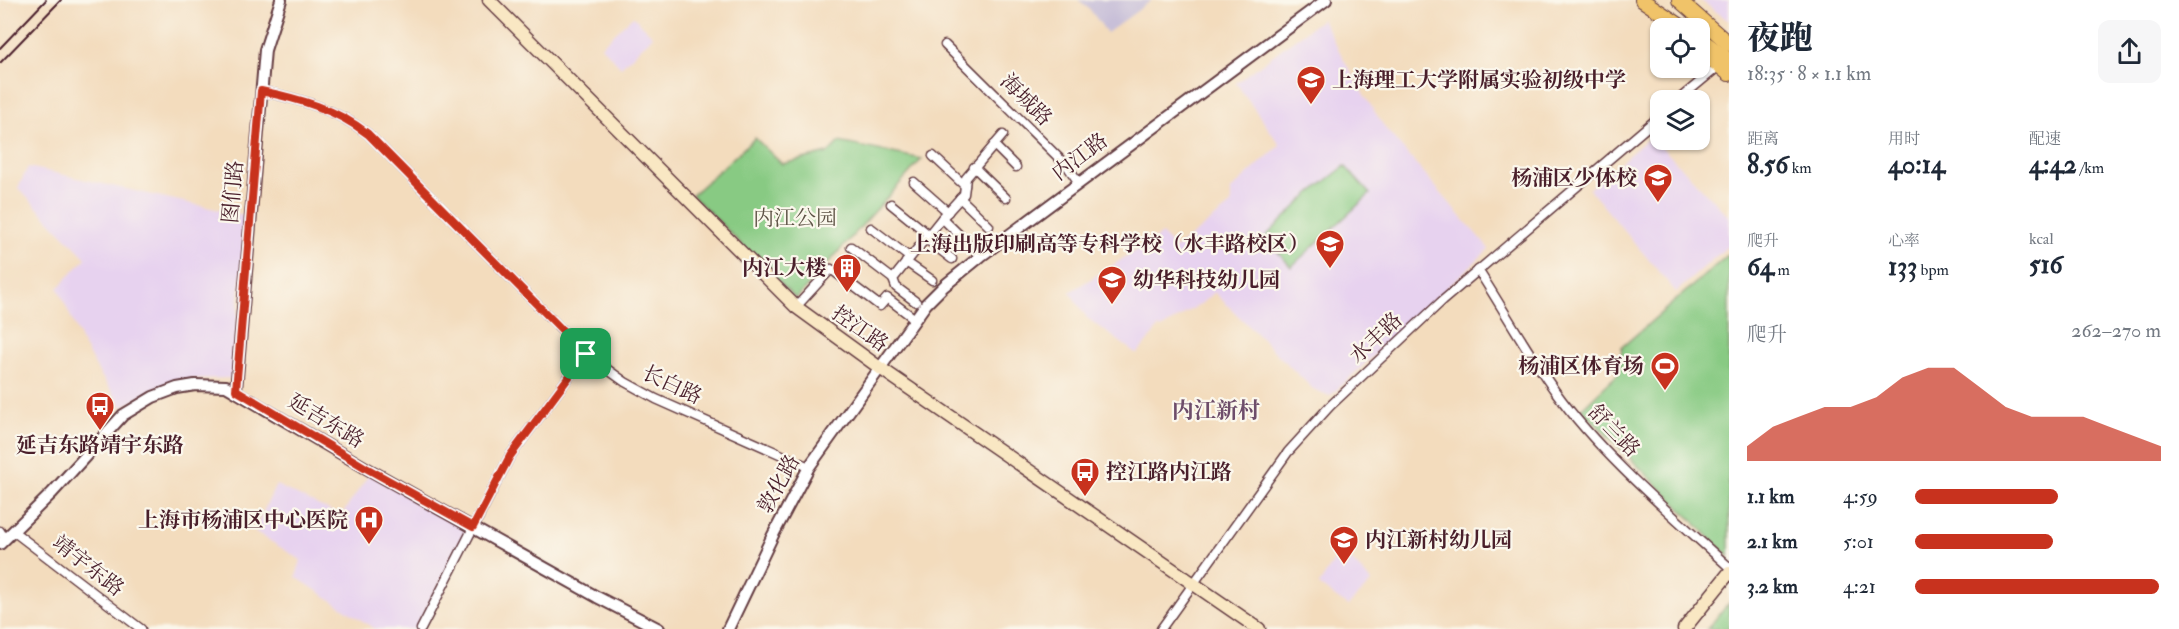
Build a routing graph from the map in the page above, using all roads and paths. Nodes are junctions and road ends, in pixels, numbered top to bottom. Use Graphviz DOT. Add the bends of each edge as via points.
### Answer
graph roads {
  1 [pos="281,0"];
  2 [pos="489,0"];
  3 [pos="1326,0"];
  4 [pos="1641,0"];
  5 [pos="1679,0"];
  6 [pos="1684,0"];
  7 [pos="1662,18"];
  8 [pos="1669,18"];
  9 [pos="1729,36"];
  10 [pos="1729,44"];
  11 [pos="945,45"];
  12 [pos="1710,50"];
  13 [pos="1710,57"];
  14 [pos="1726,67"];
  15 [pos="1693,90"];
  16 [pos="261,91"];
  17 [pos="1650,124"];
  18 [pos="1003,135"];
  19 [pos="994,145"];
  20 [pos="933,156"];
  21 [pos="974,167"];
  22 [pos="1016,167"];
  23 [pos="914,182"];
  24 [pos="1079,183"];
  25 [pos="965,186"];
  26 [pos="960,198"];
  27 [pos="1006,198"];
  28 [pos="891,204"];
  29 [pos="945,215"];
  30 [pos="989,226"];
  31 [pos="871,228"];
  32 [pos="926,236"];
  33 [pos="851,247"];
  34 [pos="981,256"];
  35 [pos="908,259"];
  36 [pos="952,259"];
  37 [pos="1478,270"];
  38 [pos="893,279"];
  39 [pos="932,280"];
  40 [pos="916,302"];
  41 [pos="796,308"];
  42 [pos="915,319"];
  43 [pos="586,354"];
  44 [pos="880,368"];
  45 [pos="236,390"];
  46 [pos="809,467"];
  47 [pos="473,527"];
  48 [pos="5,536"];
  49 [pos="1729,567"];
  50 [pos="1729,573"];
  51 [pos="1193,584"];
  52 [pos="1729,584"];
  53 [pos="141,629"];
  54 [pos="421,629"];
  55 [pos="659,629"];
  56 [pos="728,629"];
  57 [pos="1161,629"];
  58 [pos="1259,629"];
  59 [pos="1684,629"];
  60 [pos="1692,629"];
  1 -- 16 [label="street, 图们路" via="265,50"];
  2 -- 41 [label="main road, 控江路"];
  3 -- 24 [label="street, 内江路"];
  4 -- 7 [label="main road"];
  4 -- 8 [label="main road"];
  5 -- 10 [label="main road"];
  6 -- 9 [label="main road"];
  11 -- 24 [label="street, 海城路" via="1068,167"];
  12 -- 14 [label="main road"];
  13 -- 14 [label="main road"];
  14 -- 15 [label="street"];
  16 -- 43 [label="street, 长白路" via="328,109 351,120"];
  16 -- 45 [label="street, 图们路"];
  17 -- 37 [label="street, 水丰路"];
  18 -- 19 [label="street"];
  19 -- 21 [label="street"];
  19 -- 22 [label="street"];
  20 -- 25 [label="street"];
  21 -- 25 [label="street"];
  21 -- 27 [label="street"];
  23 -- 29 [label="street"];
  24 -- 34 [label="street, 内江路"];
  25 -- 26 [label="street"];
  26 -- 29 [label="street"];
  26 -- 30 [label="street"];
  28 -- 32 [label="street"];
  29 -- 32 [label="street"];
  29 -- 34 [label="street"];
  31 -- 35 [label="street"];
  32 -- 35 [label="street"];
  32 -- 36 [label="street"];
  33 -- 38 [label="street"];
  34 -- 42 [label="street, 内江路" via="944,286"];
  35 -- 38 [label="street"];
  35 -- 39 [label="street"];
  37 -- 49 [label="street, 舒兰路" via="1533,359 1575,416"];
  37 -- 51 [label="street, 水丰路" via="1308,429"];
  38 -- 40 [label="street" via="896,287"];
  41 -- 42 [label="street" via="831,269 880,306 887,298"];
  41 -- 44 [label="main road, 控江路"];
  42 -- 44 [label="street, 内江路"];
  43 -- 46 [label="street, 长白路" via="656,399"];
  43 -- 47 [label="street" via="510,456"];
  44 -- 46 [label="street, 敦化路"];
  44 -- 51 [label="main road, 控江路"];
  45 -- 47 [label="street, 延吉东路"];
  45 -- 48 [label="street, 延吉东路" via="216,385 177,388 132,408 52,493"];
  46 -- 56 [label="street, 敦化路"];
  47 -- 54 [label="street"];
  47 -- 55 [label="street, 延吉东路"];
  48 -- 53 [label="street, 靖宇东路"];
  50 -- 59 [label="main road"];
  51 -- 57 [label="street, 水丰路"];
  51 -- 58 [label="main road, 控江路"];
  52 -- 60 [label="main road"];
}
